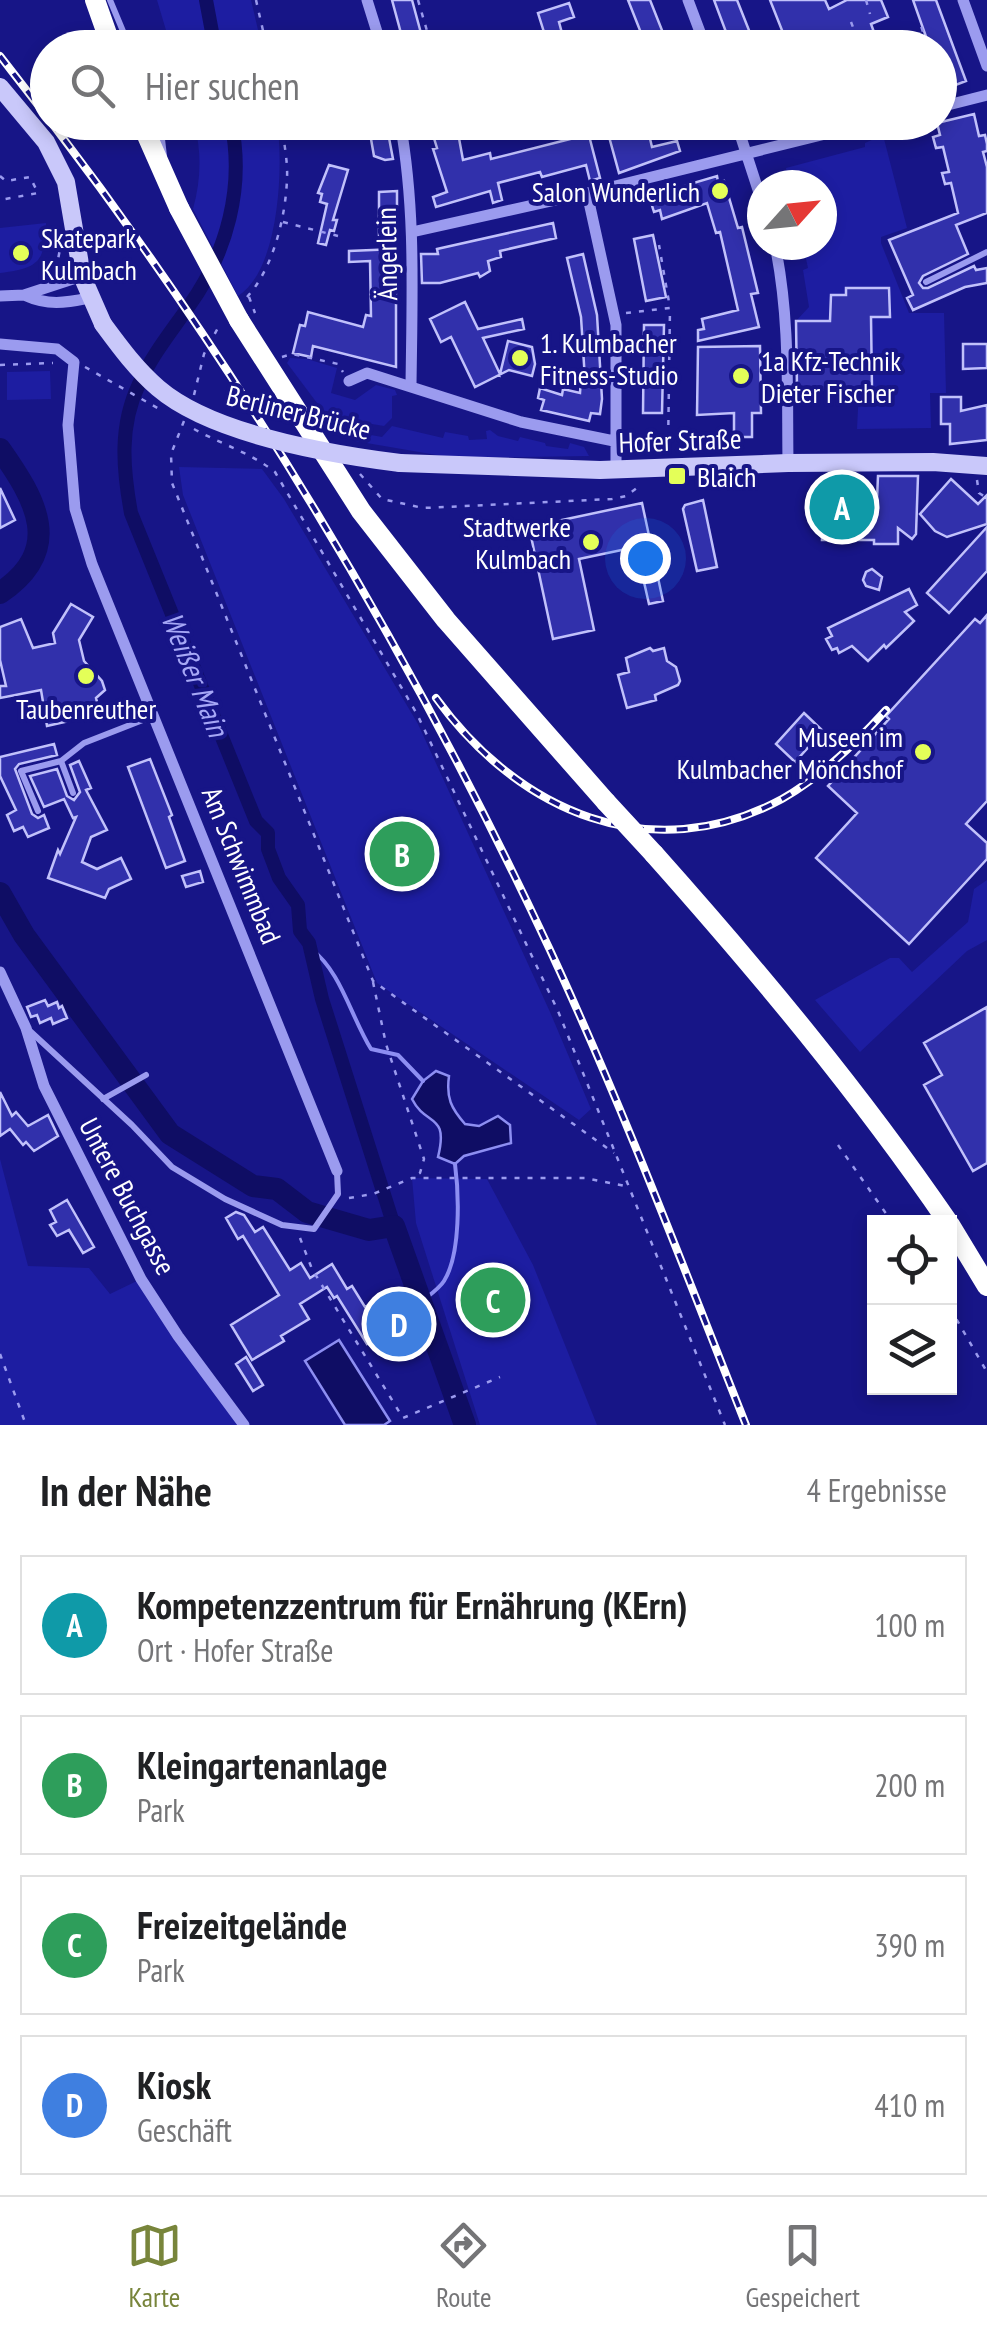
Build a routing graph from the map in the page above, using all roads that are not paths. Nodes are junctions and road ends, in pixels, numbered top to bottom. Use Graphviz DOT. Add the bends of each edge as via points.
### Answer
graph roads {
  1 [pos="95,0"];
  2 [pos="110,0"];
  3 [pos="367,0"];
  4 [pos="688,0"];
  5 [pos="962,0"];
  6 [pos="106,30"];
  7 [pos="122,30"];
  8 [pos="376,30"];
  9 [pos="699,30"];
  10 [pos="987,66"];
  11 [pos="0,87"];
  12 [pos="987,95"];
  13 [pos="957,102"];
  14 [pos="30,123"];
  15 [pos="44,140"];
  16 [pos="148,140"];
  17 [pos="162,140"];
  18 [pos="403,140"];
  19 [pos="743,140"];
  20 [pos="801,140"];
  21 [pos="748,153"];
  22 [pos="753,170"];
  23 [pos="166,182"];
  24 [pos="587,194"];
  25 [pos="412,232"];
  26 [pos="987,252"];
  27 [pos="777,260"];
  28 [pos="82,276"];
  29 [pos="926,282"];
  30 [pos="24,295"];
  31 [pos="0,296"];
  32 [pos="90,298"];
  33 [pos="0,344"];
  34 [pos="349,381"];
  35 [pos="410,386"];
  36 [pos="614,441"];
  37 [pos="400,463"];
  38 [pos="788,464"];
  39 [pos="962,466"];
  40 [pos="987,466"];
  41 [pos="616,470"];
  42 [pos="987,481"];
  43 [pos="154,715"];
  44 [pos="61,761"];
  45 [pos="73,793"];
  46 [pos="38,811"];
  47 [pos="0,972"];
  48 [pos="26,1028"];
  49 [pos="146,1074"];
  50 [pos="103,1099"];
  51 [pos="337,1170"];
  52 [pos="943,1215"];
  53 [pos="957,1237"];
  54 [pos="987,1286"];
  55 [pos="244,1425"];
  1 -- 6 [label="highway"];
  2 -- 7 [label="lane"];
  3 -- 8 [label="street"];
  4 -- 9 [label="street"];
  5 -- 10 [label="street"];
  11 -- 14 [label="street, Berliner Brücke"];
  12 -- 13 [label="street"];
  15 -- 28 [label="street, Berliner Brücke" via="66,182"];
  16 -- 23 [label="highway"];
  17 -- 23 [label="lane"];
  18 -- 25 [label="street, Ängerlein"];
  19 -- 21 [label="street"];
  20 -- 21 [label="street"];
  21 -- 22 [label="street"];
  21 -- 24 [label="street"];
  23 -- 52 [label="highway, bridge" via="234,315 361,511 446,620 774,990"];
  24 -- 25 [label="street"];
  24 -- 36 [label="street" via="614,315"];
  25 -- 35 [label="street, Ängerlein"];
  26 -- 29 [label="lane"];
  27 -- 38 [label="street" via="787,342"];
  28 -- 30 [label="street"];
  28 -- 32 [label="street, Berliner Brücke"];
  30 -- 31 [label="street"];
  30 -- 32 [label="street" via="59,305"];
  32 -- 37 [label="street, Berliner Brücke, bridge" via="129,360 161,391 209,418 284,442"];
  33 -- 43 [label="street, Am Schwimmbad" via="58,349 74,362 68,425 74,509"];
  34 -- 35 [label="street, Hofer Straße" via="367,372"];
  35 -- 36 [label="street, Hofer Straße" via="522,422"];
  36 -- 41 [label="street"];
  37 -- 41 [label="street, Hofer Straße"];
  38 -- 39 [label="street, Hofer Straße"];
  38 -- 41 [label="street, Hofer Straße"];
  39 -- 40 [label="street, Hofer Straße"];
  39 -- 42 [label="street, Hofer Straße"];
  43 -- 44 [label="lane" via="84,743"];
  43 -- 51 [label="street, Am Schwimmbad"];
  44 -- 45 [label="lane"];
  44 -- 46 [label="lane" via="21,771"];
  47 -- 48 [label="street, Untere Buchgasse"];
  48 -- 50 [label="lane"];
  48 -- 55 [label="street, Untere Buchgasse" via="44,1086 141,1279"];
  49 -- 50 [label="lane"];
  50 -- 51 [label="lane" via="172,1167 282,1225 320,1224 338,1194"];
  53 -- 54 [label="highway"];
}
